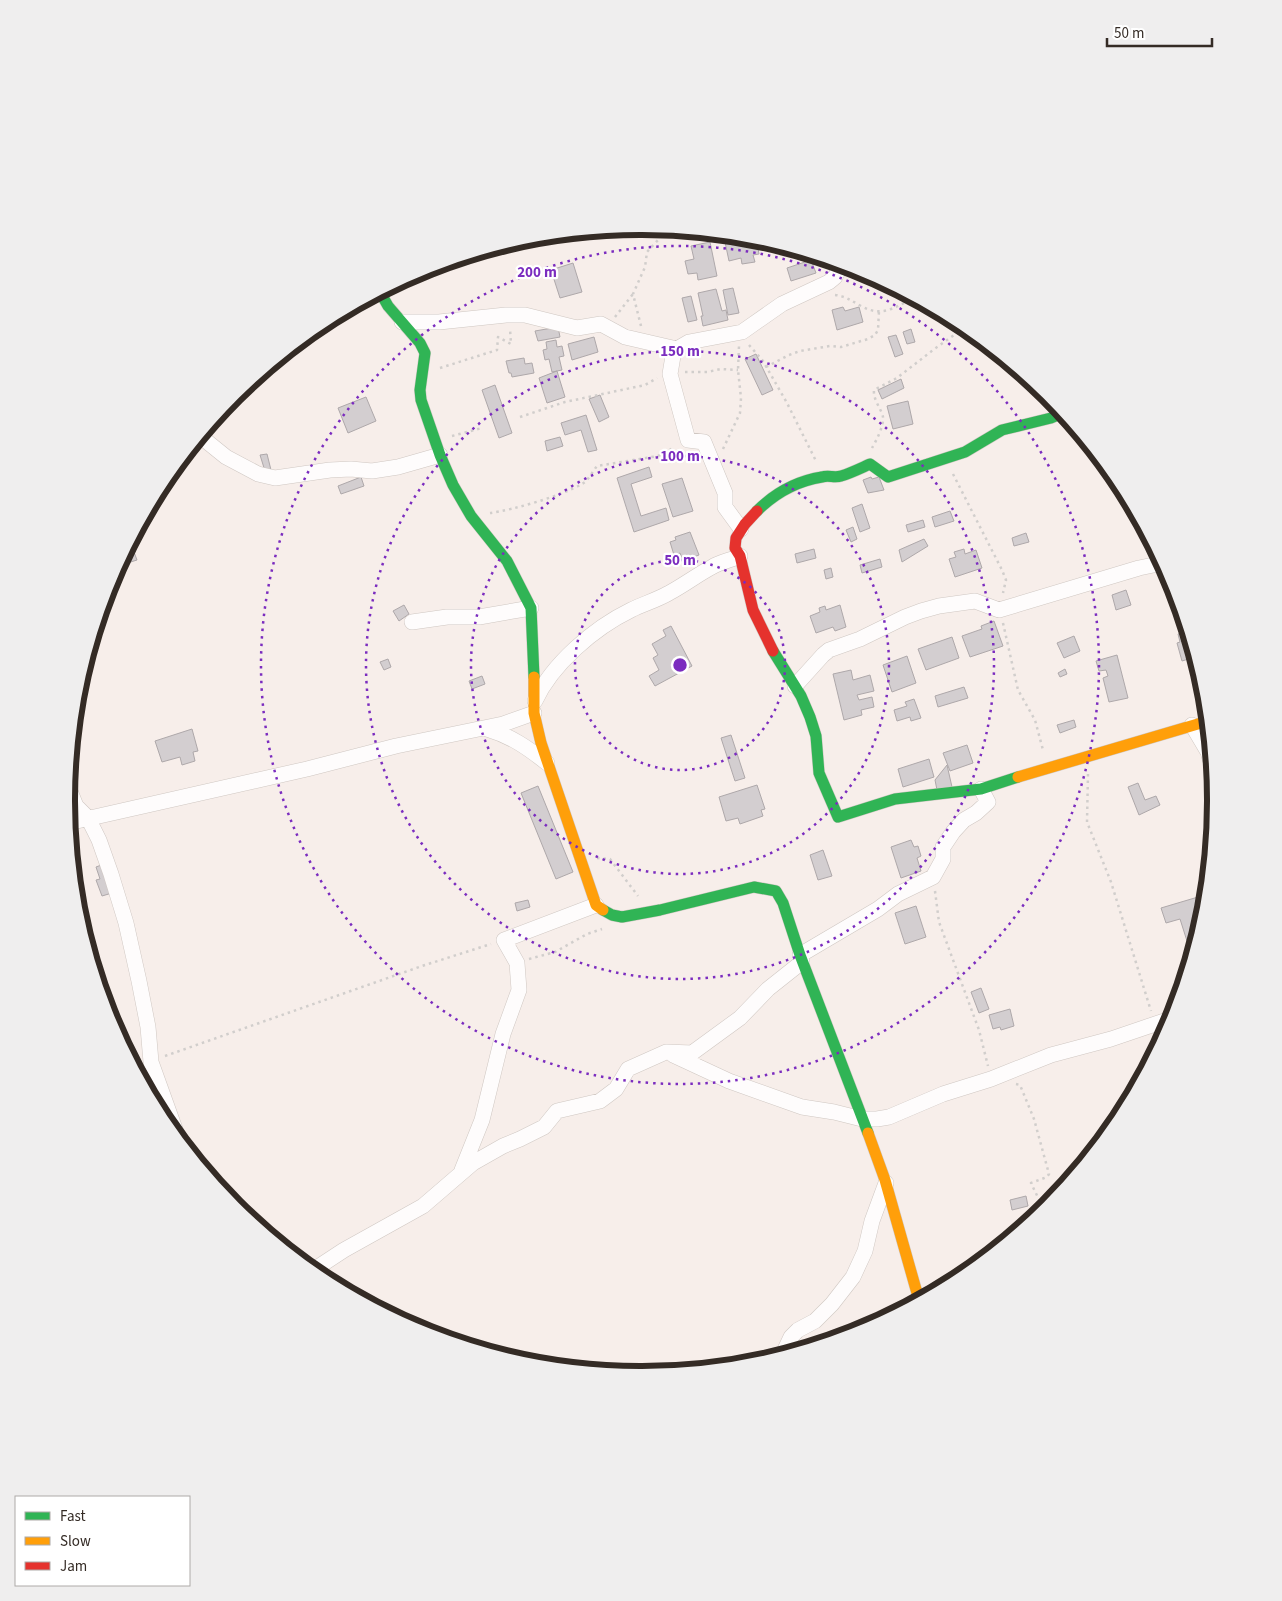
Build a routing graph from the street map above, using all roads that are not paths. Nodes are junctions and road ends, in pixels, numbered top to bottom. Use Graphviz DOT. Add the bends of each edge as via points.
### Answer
graph roads {
  1 [pos="838,271"];
  2 [pos="383,297"];
  3 [pos="402,322"];
  4 [pos="677,349"];
  5 [pos="1056,415"];
  6 [pos="205,440"];
  7 [pos="439,452"];
  8 [pos="741,529"];
  9 [pos="740,556"];
  10 [pos="1155,565"];
  11 [pos="531,608"];
  12 [pos="412,622"];
  13 [pos="795,686"];
  14 [pos="534,708"];
  15 [pos="1201,723"];
  16 [pos="1192,725"];
  17 [pos="483,728"];
  18 [pos="1204,745"];
  19 [pos="547,763"];
  20 [pos="982,789"];
  21 [pos="75,804"];
  22 [pos="88,818"];
  23 [pos="76,821"];
  24 [pos="596,905"];
  25 [pos="801,959"];
  26 [pos="1162,1022"];
  27 [pos="666,1052"];
  28 [pos="170,1115"];
  29 [pos="862,1119"];
  30 [pos="461,1174"];
  31 [pos="886,1183"];
  32 [pos="320,1266"];
  33 [pos="917,1294"];
  34 [pos="786,1347"];
  1 -- 4 [label="street" via="829,282 782,304 741,335 689,342"];
  2 -- 3 [label="street"];
  3 -- 4 [label="street" via="525,315 577,328 601,324 625,337"];
  3 -- 7 [label="street" via="425,353 421,400"];
  4 -- 8 [label="street" via="671,361 670,374 688,440 704,442 725,492 726,507"];
  5 -- 8 [label="street" via="1002,430 964,452 888,477 870,464 840,477 807,480 764,504"];
  6 -- 7 [label="street" via="226,457 258,474 275,478 330,470 389,469"];
  7 -- 11 [label="street" via="462,503 507,561"];
  8 -- 9 [label="street" via="735,548"];
  9 -- 13 [label="street" via="753,610 770,648"];
  9 -- 14 [label="street" via="713,566 690,582 629,611 602,628 553,671 540,689"];
  10 -- 13 [label="street" via="1000,610 975,601 939,606 905,617 830,650"];
  11 -- 12 [label="street" via="479,617"];
  11 -- 14 [label="street"];
  13 -- 20 [label="street" via="810,717 816,736 819,773 838,817 894,799"];
  14 -- 17 [label="street" via="503,724"];
  14 -- 19 [label="street"];
  15 -- 16 [label="street"];
  16 -- 18 [label="street"];
  16 -- 20 [label="street"];
  17 -- 19 [label="street" via="523,744"];
  17 -- 22 [label="street"];
  19 -- 24 [label="street"];
  20 -- 25 [label="street" via="987,804 953,832 933,877 898,894"];
  21 -- 22 [label="street"];
  22 -- 23 [label="street"];
  22 -- 28 [label="street" via="99,840 126,922 140,981 151,1062"];
  24 -- 25 [label="street" via="622,917 754,887 770,889 776,891 783,903"];
  24 -- 30 [label="street" via="504,940 517,963 519,990 503,1034 482,1120"];
  25 -- 27 [label="street" via="740,1018 692,1053"];
  25 -- 29 [label="street"];
  26 -- 29 [label="street" via="1051,1055 889,1117"];
  27 -- 29 [label="street" via="729,1081 802,1107"];
  27 -- 30 [label="street" via="628,1069 616,1089 600,1101 557,1111 544,1127 503,1146"];
  29 -- 31 [label="street"];
  30 -- 32 [label="street" via="423,1206"];
  31 -- 33 [label="street"];
  31 -- 34 [label="street" via="853,1277 815,1321 791,1337"];
}
